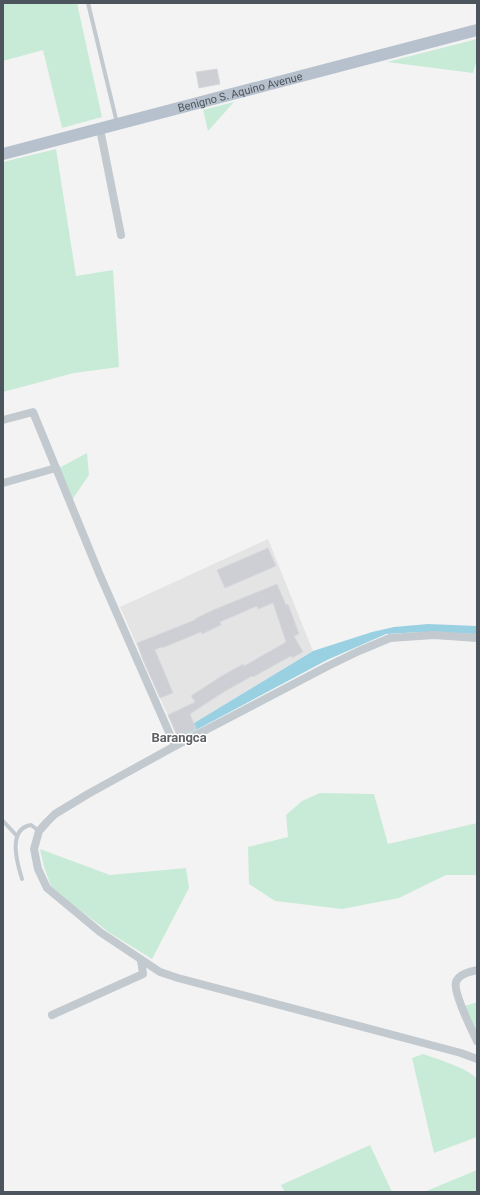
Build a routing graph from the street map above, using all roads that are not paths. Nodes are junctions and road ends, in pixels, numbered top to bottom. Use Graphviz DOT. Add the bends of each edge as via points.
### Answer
graph roads {
  1 [pos="88,3"];
  2 [pos="477,30"];
  3 [pos="117,124"];
  4 [pos="100,129"];
  5 [pos="3,154"];
  6 [pos="120,235"];
  7 [pos="3,420"];
  8 [pos="56,468"];
  9 [pos="3,483"];
  10 [pos="477,638"];
  11 [pos="175,746"];
  12 [pos="3,822"];
  13 [pos="39,831"];
  14 [pos="17,836"];
  15 [pos="22,879"];
  16 [pos="141,960"];
  17 [pos="477,970"];
  18 [pos="52,1015"];
  19 [pos="477,1041"];
  20 [pos="477,1059"];
  1 -- 3 [label="lane"];
  2 -- 3 [label="main road, Benigno S. Aquino Avenue"];
  3 -- 4 [label="main road, Benigno S. Aquino Avenue"];
  4 -- 5 [label="main road, Benigno S. Aquino Avenue"];
  4 -- 6 [label="street"];
  7 -- 8 [label="street" via="33,412"];
  8 -- 9 [label="street"];
  8 -- 11 [label="street"];
  10 -- 11 [label="street" via="434,635 390,638 328,666"];
  11 -- 13 [label="street" via="55,814"];
  12 -- 14 [label="lane"];
  13 -- 14 [label="lane" via="32,824 21,829"];
  13 -- 16 [label="street" via="34,849 38,869 47,888 100,932"];
  14 -- 15 [label="lane" via="16,855"];
  16 -- 18 [label="street" via="143,974"];
  16 -- 20 [label="street" via="160,972 178,978"];
  17 -- 19 [label="street" via="464,973 456,981 458,998"];
}
